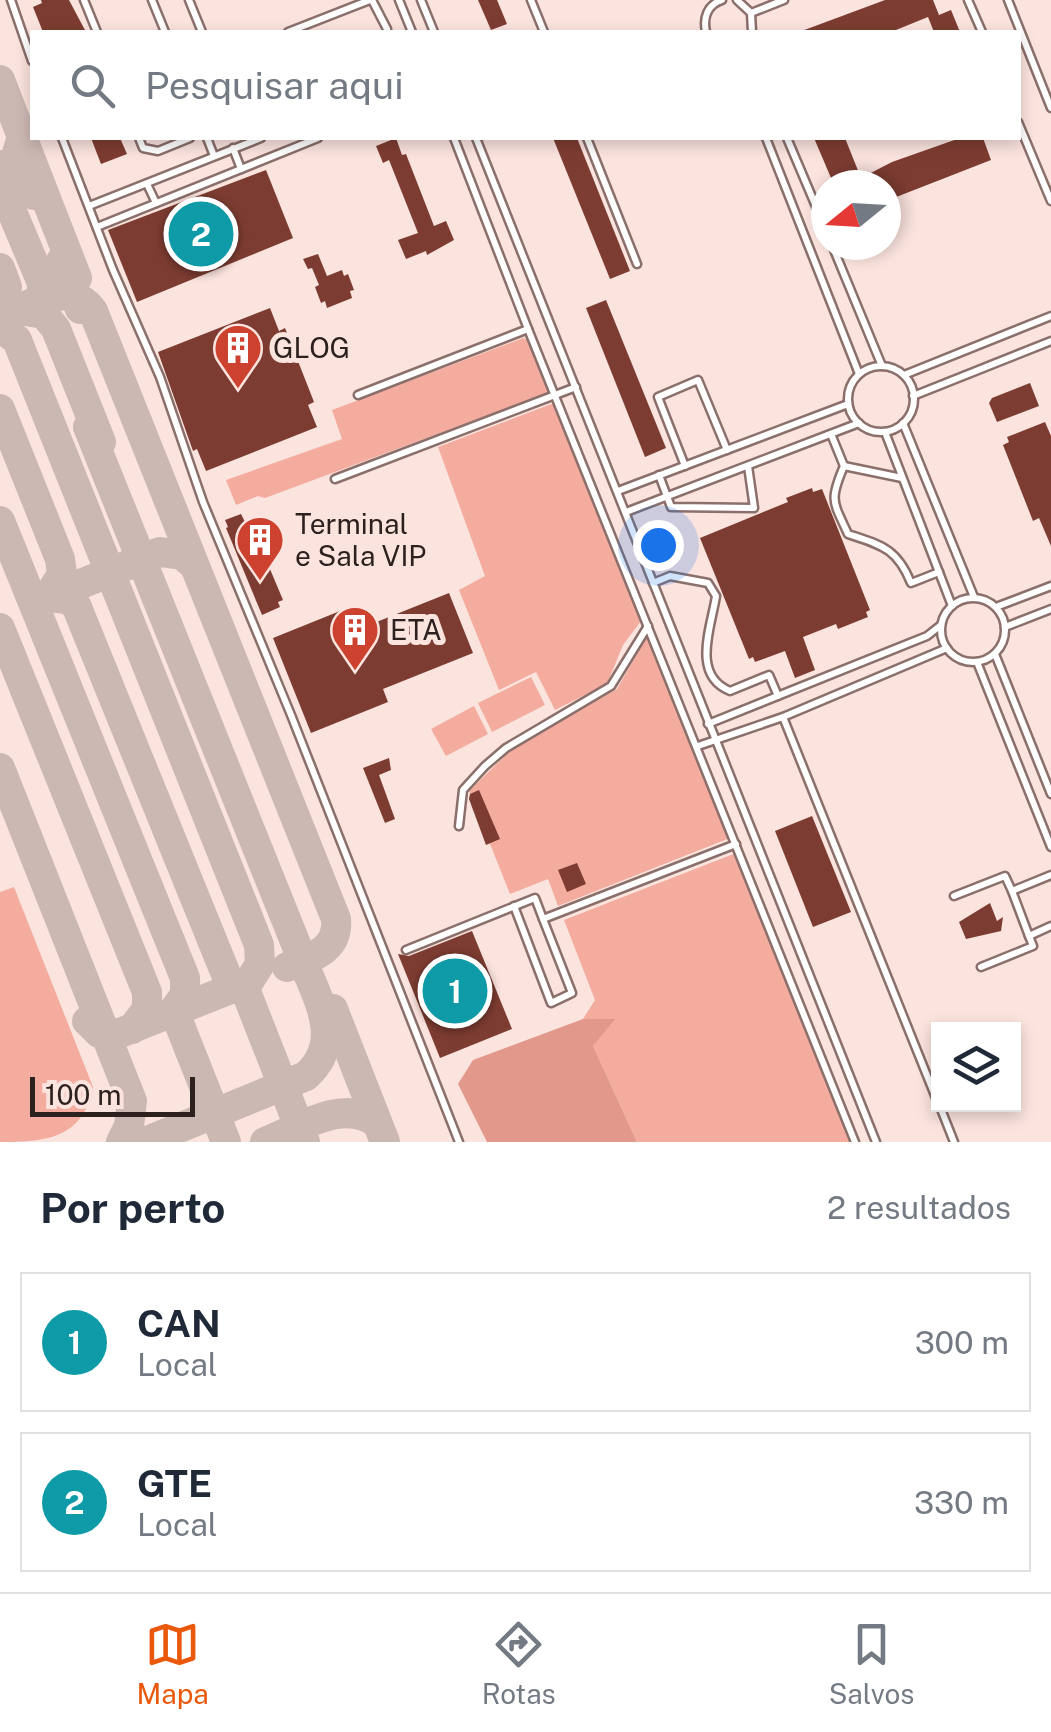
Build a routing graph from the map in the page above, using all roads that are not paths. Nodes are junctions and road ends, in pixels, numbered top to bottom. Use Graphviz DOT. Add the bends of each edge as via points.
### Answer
graph roads {
  1 [pos="11,0"];
  2 [pos="84,0"];
  3 [pos="152,0"];
  4 [pos="189,0"];
  5 [pos="371,0"];
  6 [pos="399,0"];
  7 [pos="420,0"];
  8 [pos="531,0"];
  9 [pos="722,0"];
  10 [pos="736,0"];
  11 [pos="784,0"];
  12 [pos="968,0"];
  13 [pos="1008,0"];
  14 [pos="708,4"];
  15 [pos="751,13"];
  16 [pos="96,30"];
  17 [pos="164,30"];
  18 [pos="201,30"];
  19 [pos="293,30"];
  20 [pos="387,30"];
  21 [pos="411,30"];
  22 [pos="433,30"];
  23 [pos="543,30"];
  24 [pos="706,30"];
  25 [pos="752,30"];
  26 [pos="981,30"];
  27 [pos="1020,30"];
  28 [pos="1021,33"];
  29 [pos="30,56"];
  30 [pos="1051,108"];
  31 [pos="1021,129"];
  32 [pos="63,140"];
  33 [pos="140,140"];
  34 [pos="185,140"];
  35 [pos="208,140"];
  36 [pos="245,140"];
  37 [pos="313,140"];
  38 [pos="455,140"];
  39 [pos="477,140"];
  40 [pos="588,140"];
  41 [pos="767,140"];
  42 [pos="788,140"];
  43 [pos="234,148"];
  44 [pos="214,156"];
  45 [pos="241,169"];
  46 [pos="148,184"];
  47 [pos="811,195"];
  48 [pos="1051,201"];
  49 [pos="156,203"];
  50 [pos="89,206"];
  51 [pos="97,227"];
  52 [pos="838,260"];
  53 [pos="636,264"];
  54 [pos="1051,316"];
  55 [pos="528,329"];
  56 [pos="1051,341"];
  57 [pos="882,366"];
  58 [pos="859,374"];
  59 [pos="904,375"];
  60 [pos="576,387"];
  61 [pos="358,395"];
  62 [pos="555,395"];
  63 [pos="914,396"];
  64 [pos="848,404"];
  65 [pos="859,423"];
  66 [pos="903,423"];
  67 [pos="884,432"];
  68 [pos="832,434"];
  69 [pos="726,450"];
  70 [pos="685,466"];
  71 [pos="748,466"];
  72 [pos="844,466"];
  73 [pos="659,476"];
  74 [pos="335,479"];
  75 [pos="903,479"];
  76 [pos="618,491"];
  77 [pos="668,496"];
  78 [pos="626,512"];
  79 [pos="939,572"];
  80 [pos="654,583"];
  81 [pos="1051,586"];
  82 [pos="974,598"];
  83 [pos="952,606"];
  84 [pos="996,608"];
  85 [pos="1051,609"];
  86 [pos="649,625"];
  87 [pos="941,625"];
  88 [pos="1005,628"];
  89 [pos="947,648"];
  90 [pos="995,654"];
  91 [pos="977,662"];
  92 [pos="778,696"];
  93 [pos="783,717"];
  94 [pos="708,724"];
  95 [pos="716,741"];
  96 [pos="698,746"];
  97 [pos="1051,794"];
  98 [pos="460,826"];
  99 [pos="736,844"];
  100 [pos="1051,847"];
  101 [pos="1051,875"];
  102 [pos="1012,891"];
  103 [pos="954,896"];
  104 [pos="514,906"];
  105 [pos="543,919"];
  106 [pos="1051,926"];
  107 [pos="1029,936"];
  108 [pos="406,950"];
  109 [pos="981,967"];
  110 [pos="931,1084"];
  111 [pos="942,1112"];
  112 [pos="459,1142"];
  113 [pos="855,1142"];
  114 [pos="876,1142"];
  115 [pos="954,1142"];
  1 -- 29 [label="lane"];
  2 -- 16 [label="lane"];
  3 -- 17 [label="lane"];
  4 -- 18 [label="lane"];
  5 -- 19 [label="lane"];
  5 -- 20 [label="lane"];
  6 -- 21 [label="lane"];
  7 -- 22 [label="lane"];
  8 -- 23 [label="lane"];
  9 -- 14 [label="lane"];
  10 -- 15 [label="lane"];
  11 -- 15 [label="lane"];
  12 -- 26 [label="lane"];
  13 -- 27 [label="lane"];
  14 -- 24 [label="lane"];
  15 -- 25 [label="lane"];
  28 -- 30 [label="lane"];
  31 -- 48 [label="lane"];
  32 -- 50 [label="lane"];
  33 -- 34 [label="lane" via="158,152"];
  35 -- 44 [label="lane"];
  36 -- 43 [label="lane"];
  37 -- 45 [label="lane"];
  38 -- 55 [label="lane"];
  39 -- 60 [label="lane"];
  40 -- 53 [label="lane"];
  41 -- 58 [label="lane"];
  42 -- 47 [label="lane"];
  43 -- 44 [label="lane"];
  43 -- 45 [label="lane"];
  44 -- 46 [label="lane"];
  45 -- 49 [label="lane"];
  46 -- 49 [label="lane"];
  46 -- 50 [label="lane"];
  49 -- 51 [label="lane"];
  50 -- 51 [label="lane"];
  51 -- 112 [label="lane"];
  52 -- 57 [label="lane"];
  54 -- 59 [label="lane"];
  55 -- 61 [label="lane"];
  55 -- 62 [label="lane"];
  56 -- 63 [label="lane"];
  57 -- 58 [label="lane"];
  57 -- 59 [label="lane"];
  58 -- 64 [label="lane"];
  59 -- 63 [label="lane"];
  60 -- 62 [label="lane"];
  60 -- 76 [label="lane"];
  62 -- 74 [label="lane"];
  62 -- 86 [label="lane"];
  63 -- 66 [label="lane"];
  64 -- 65 [label="lane"];
  64 -- 69 [label="lane"];
  65 -- 67 [label="lane"];
  65 -- 68 [label="lane"];
  66 -- 67 [label="lane"];
  66 -- 82 [label="lane"];
  67 -- 75 [label="lane"];
  68 -- 71 [label="lane"];
  68 -- 72 [label="lane"];
  69 -- 70 [label="lane"];
  69 -- 70 [label="lane" via="698,380 658,397"];
  70 -- 73 [label="lane"];
  71 -- 77 [label="lane"];
  71 -- 77 [label="lane" via="754,508 690,510 671,506"];
  72 -- 75 [label="lane"];
  72 -- 79 [label="lane" via="833,492 848,534 884,546 902,561 911,583"];
  73 -- 76 [label="lane"];
  73 -- 77 [label="lane"];
  75 -- 79 [label="lane"];
  76 -- 78 [label="lane"];
  77 -- 78 [label="lane"];
  78 -- 80 [label="lane"];
  79 -- 83 [label="lane"];
  80 -- 92 [label="lane" via="670,576 708,582 716,596 706,664 711,678 730,690 769,675"];
  80 -- 94 [label="lane"];
  81 -- 84 [label="lane"];
  82 -- 83 [label="lane"];
  82 -- 84 [label="lane"];
  83 -- 87 [label="lane"];
  84 -- 88 [label="lane"];
  85 -- 88 [label="lane"];
  86 -- 96 [label="lane"];
  86 -- 98 [label="lane" via="611,686 484,766 462,790"];
  87 -- 89 [label="lane"];
  87 -- 92 [label="lane"];
  88 -- 90 [label="lane"];
  89 -- 91 [label="lane"];
  89 -- 93 [label="lane"];
  90 -- 91 [label="lane"];
  90 -- 97 [label="lane"];
  91 -- 100 [label="lane"];
  92 -- 94 [label="lane"];
  93 -- 95 [label="lane"];
  93 -- 110 [label="lane"];
  94 -- 95 [label="lane"];
  95 -- 96 [label="lane"];
  95 -- 114 [label="lane"];
  96 -- 99 [label="lane"];
  99 -- 105 [label="lane"];
  99 -- 113 [label="lane"];
  101 -- 102 [label="lane"];
  102 -- 103 [label="lane" via="1005,876"];
  102 -- 107 [label="lane"];
  104 -- 105 [label="lane" via="534,898"];
  104 -- 105 [label="lane" via="551,1002 572,993"];
  104 -- 108 [label="lane"];
  106 -- 107 [label="lane"];
  107 -- 109 [label="lane" via="1033,946"];
  111 -- 115 [label="lane"];
}
